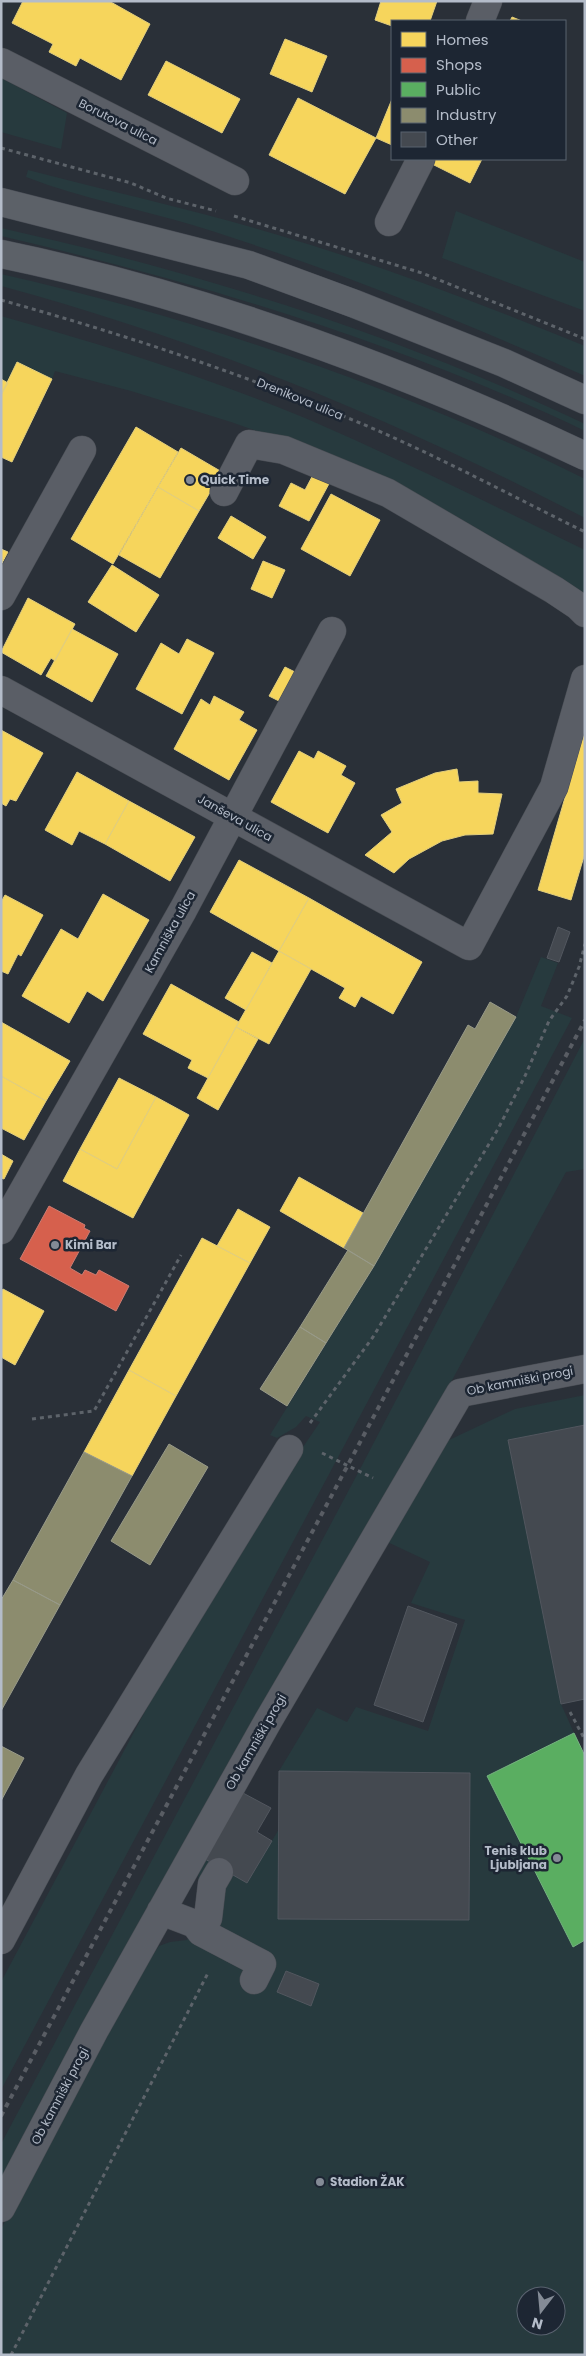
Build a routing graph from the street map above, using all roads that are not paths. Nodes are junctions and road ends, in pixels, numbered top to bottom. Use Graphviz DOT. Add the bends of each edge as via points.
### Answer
graph roads {
  1 [pos="488,1"];
  2 [pos="480,20"];
  3 [pos="1,62"];
  4 [pos="421,160"];
  5 [pos="235,181"];
  6 [pos="1,202"];
  7 [pos="390,222"];
  8 [pos="1,254"];
  9 [pos="585,400"];
  10 [pos="82,450"];
  11 [pos="585,456"];
  12 [pos="224,492"];
  13 [pos="1,596"];
  14 [pos="585,613"];
  15 [pos="332,631"];
  16 [pos="585,679"];
  17 [pos="1,690"];
  18 [pos="234,818"];
  19 [pos="1,1230"];
  20 [pos="585,1369"];
  21 [pos="290,1449"];
  22 [pos="219,1872"];
  23 [pos="161,1911"];
  24 [pos="212,1938"];
  25 [pos="1,1940"];
  26 [pos="254,1980"];
  27 [pos="1,2208"];
  1 -- 2 [label="street"];
  3 -- 5 [label="street, Borutova ulica"];
  4 -- 7 [label="street"];
  6 -- 9 [label="main road" via="249,266 504,363"];
  8 -- 11 [label="main road" via="134,287 334,350 440,391"];
  10 -- 13 [label="street"];
  12 -- 14 [label="street" via="249,444 284,450 388,493 554,590"];
  15 -- 18 [label="street, Kamniška ulica"];
  16 -- 18 [label="street, Janševa ulica" via="554,787 469,946"];
  17 -- 18 [label="street, Janševa ulica"];
  18 -- 19 [label="street, Kamniška ulica"];
  20 -- 23 [label="street, Ob kamniški progi" via="460,1393"];
  21 -- 25 [label="street" via="89,1775"];
  22 -- 24 [label="street" via="212,1884 208,1918"];
  23 -- 24 [label="street" via="195,1924"];
  23 -- 27 [label="street, Ob kamniški progi"];
  24 -- 26 [label="street" via="262,1964"];
}
